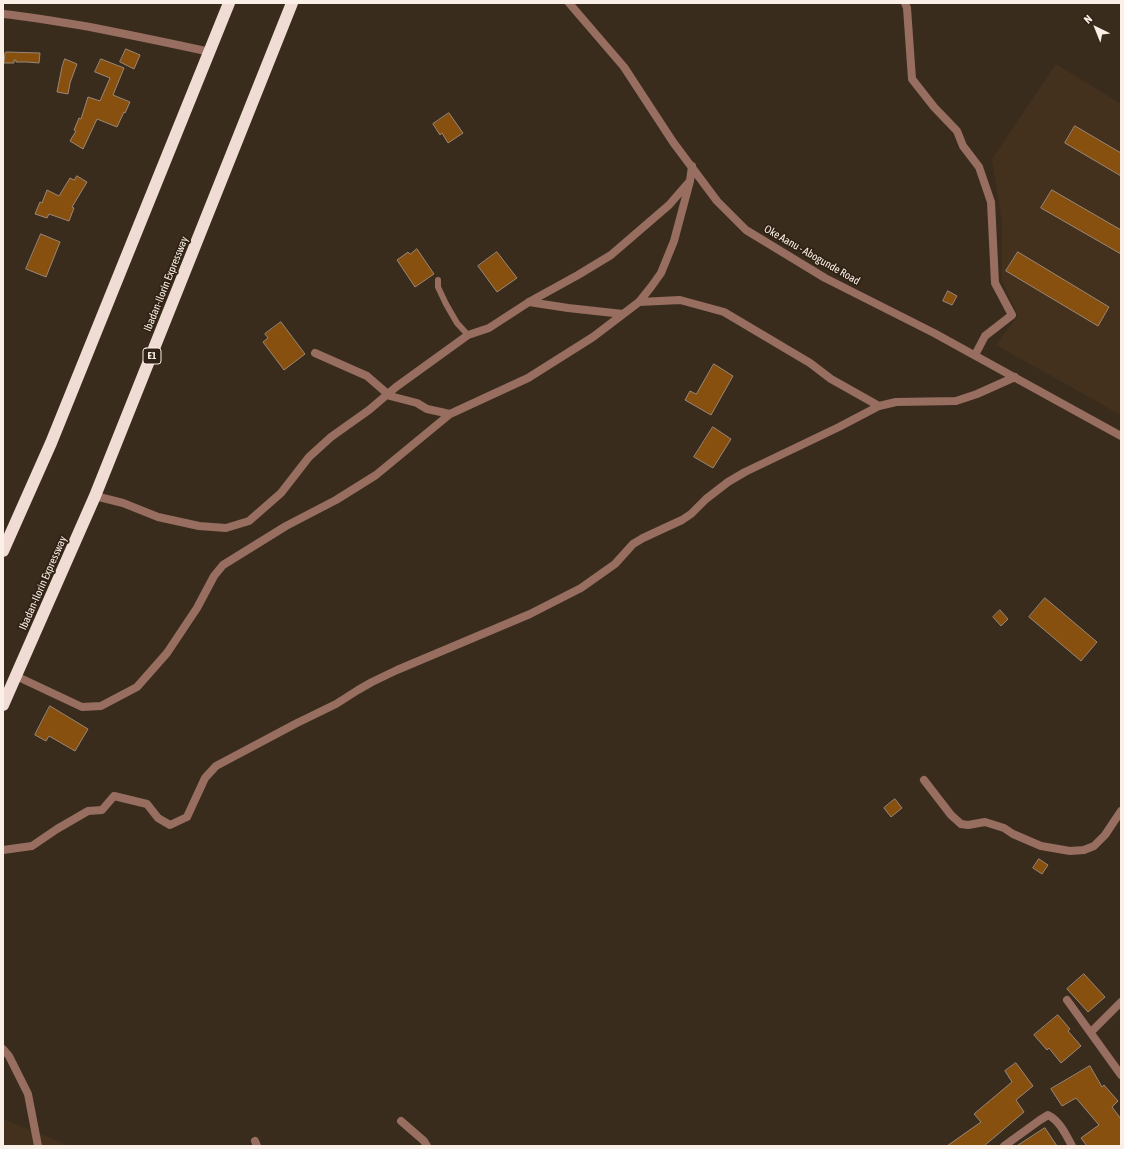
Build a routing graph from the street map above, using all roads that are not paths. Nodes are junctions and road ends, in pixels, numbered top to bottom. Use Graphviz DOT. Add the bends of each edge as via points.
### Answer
graph roads {
  1 [pos="229,3"];
  2 [pos="292,3"];
  3 [pos="569,3"];
  4 [pos="905,3"];
  5 [pos="3,14"];
  6 [pos="210,52"];
  7 [pos="692,166"];
  8 [pos="690,181"];
  9 [pos="438,280"];
  10 [pos="529,302"];
  11 [pos="639,302"];
  12 [pos="624,314"];
  13 [pos="468,335"];
  14 [pos="315,353"];
  15 [pos="974,356"];
  16 [pos="1015,378"];
  17 [pos="388,394"];
  18 [pos="879,406"];
  19 [pos="450,414"];
  20 [pos="1121,436"];
  21 [pos="96,496"];
  22 [pos="3,551"];
  23 [pos="16,676"];
  24 [pos="3,705"];
  25 [pos="924,780"];
  26 [pos="1121,810"];
  27 [pos="3,850"];
  28 [pos="1067,1000"];
  29 [pos="1121,1002"];
  30 [pos="1091,1032"];
  31 [pos="3,1049"];
  32 [pos="1121,1075"];
  33 [pos="401,1121"];
  34 [pos="38,1146"];
  35 [pos="427,1146"];
  36 [pos="1004,1146"];
  37 [pos="1072,1146"];
  1 -- 6 [label="highway"];
  2 -- 21 [label="highway, Ibadan-Ilorin Expressway / E1"];
  3 -- 7 [label="street, Oke Aanu - Abogunde Road" via="624,67 673,142"];
  4 -- 15 [label="street" via="908,8 912,79 957,131 963,146 979,167 991,202 995,283 1012,315 985,336"];
  5 -- 6 [label="street" via="150,38"];
  6 -- 22 [label="highway" via="51,443"];
  7 -- 8 [label="street"];
  7 -- 15 [label="street, Oke Aanu - Abogunde Road" via="717,201 746,230 825,278"];
  8 -- 10 [label="street" via="669,205 611,255"];
  8 -- 11 [label="street" via="674,241 662,272"];
  9 -- 13 [label="lane" via="438,287 446,304"];
  10 -- 12 [label="street"];
  10 -- 13 [label="street" via="489,328"];
  11 -- 12 [label="street"];
  11 -- 18 [label="street" via="680,300 724,312"];
  12 -- 19 [label="street" via="593,338 528,378"];
  13 -- 17 [label="street"];
  14 -- 17 [label="street" via="367,376"];
  15 -- 16 [label="street, Oke Aanu - Abogunde Road"];
  16 -- 18 [label="street" via="956,401 896,402"];
  16 -- 20 [label="street, Oke Aanu - Abogunde Road"];
  17 -- 19 [label="street" via="417,403 427,409"];
  17 -- 21 [label="street" via="330,437 309,457 281,493 250,521 226,528 199,526 158,517 123,503"];
  18 -- 27 [label="street" via="728,482 682,520 633,544 616,564 581,588 530,614 372,682 336,704 216,766 205,778 187,817 170,825 158,818 147,804 114,796 102,810 88,811 32,846"];
  19 -- 23 [label="street" via="376,474 336,500 286,526 222,565 167,653 137,687 101,706 82,707"];
  21 -- 23 [label="highway, Ibadan-Ilorin Expressway / E1"];
  23 -- 24 [label="highway, Ibadan-Ilorin Expressway / E1"];
  25 -- 26 [label="street" via="961,824 985,822 1041,846 1070,851 1094,846 1106,835"];
  28 -- 30 [label="street"];
  29 -- 30 [label="street"];
  30 -- 32 [label="street"];
  31 -- 34 [label="street" via="28,1094"];
  33 -- 35 [label="street"];
  36 -- 37 [label="street" via="1048,1116 1058,1123"];
}
